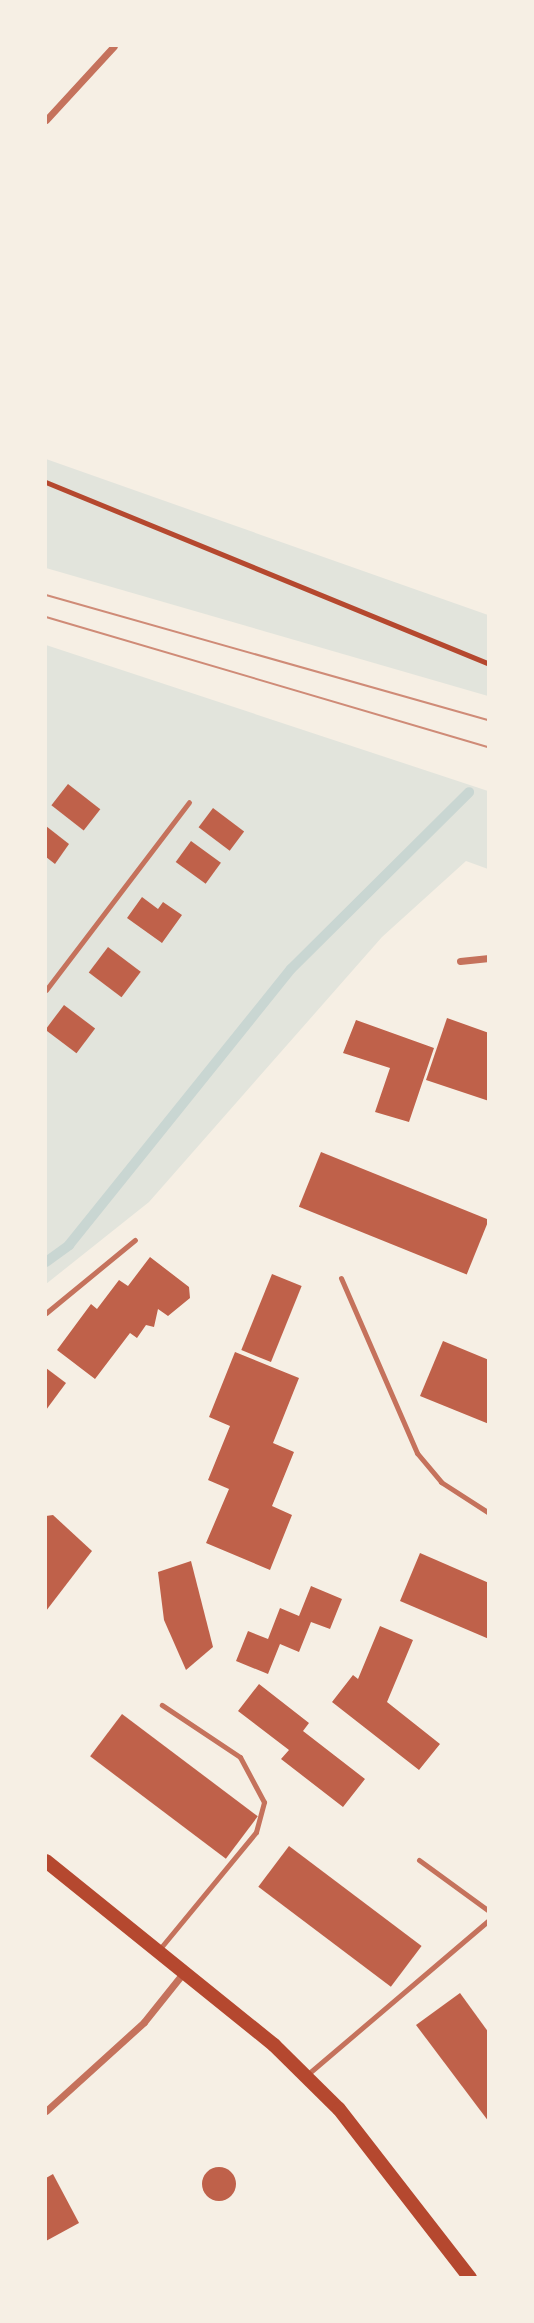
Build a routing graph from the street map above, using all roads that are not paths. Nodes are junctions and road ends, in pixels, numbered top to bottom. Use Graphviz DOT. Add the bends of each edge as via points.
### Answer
graph roads {
  1 [pos="114,46"];
  2 [pos="46,120"];
  3 [pos="189,802"];
  4 [pos="488,958"];
  5 [pos="460,961"];
  6 [pos="46,990"];
  7 [pos="135,1240"];
  8 [pos="341,1278"];
  9 [pos="46,1313"];
  10 [pos="488,1513"];
  11 [pos="162,1705"];
  12 [pos="419,1860"];
  13 [pos="46,1861"];
  14 [pos="488,1911"];
  15 [pos="488,1920"];
  16 [pos="158,1951"];
  17 [pos="184,1972"];
  18 [pos="306,2076"];
  19 [pos="46,2111"];
  20 [pos="470,2277"];
  1 -- 2 [label="street"];
  3 -- 6 [label="lane"];
  4 -- 5 [label="street"];
  7 -- 9 [label="lane"];
  8 -- 10 [label="lane" via="417,1453 441,1482"];
  11 -- 16 [label="lane" via="240,1757 264,1801 256,1832"];
  12 -- 14 [label="lane"];
  13 -- 16 [label="main road"];
  15 -- 18 [label="lane"];
  16 -- 17 [label="main road"];
  17 -- 18 [label="main road"];
  17 -- 19 [label="street" via="144,2022"];
  18 -- 20 [label="main road"];
}
